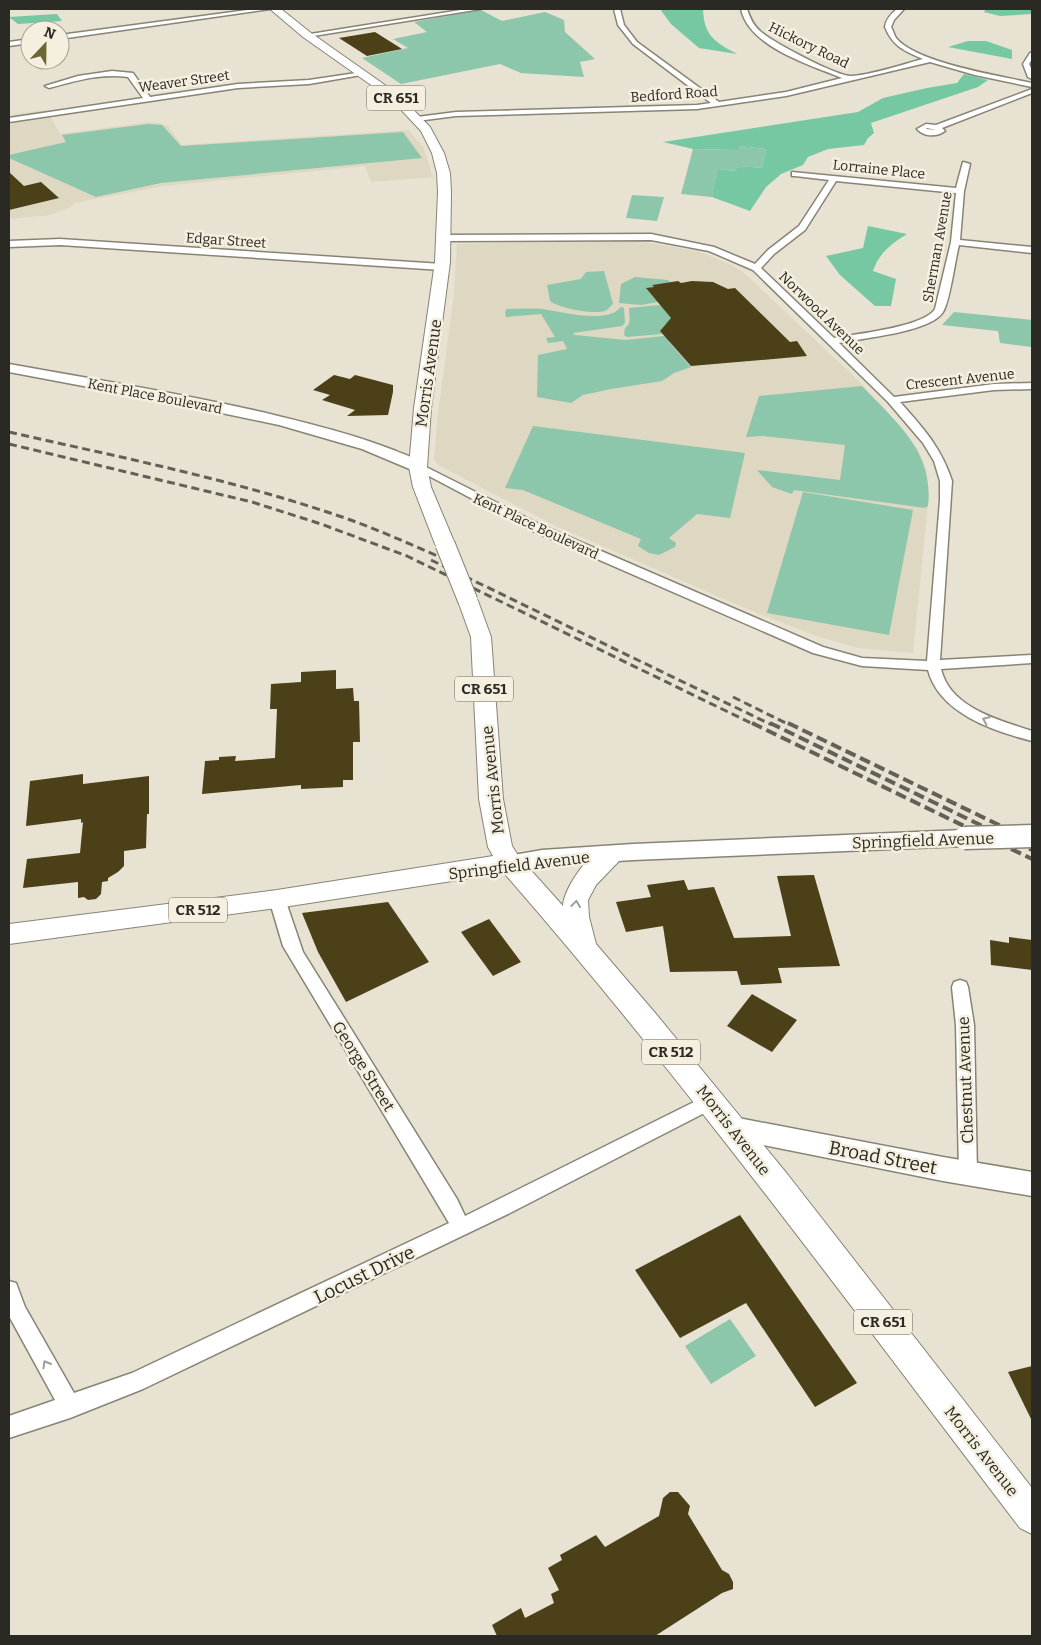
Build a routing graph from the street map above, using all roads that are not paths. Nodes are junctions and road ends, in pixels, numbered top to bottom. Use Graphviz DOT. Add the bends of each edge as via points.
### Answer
graph roads {
  1 [pos="267,9"];
  2 [pos="275,9"];
  3 [pos="478,9"];
  4 [pos="617,9"];
  5 [pos="744,9"];
  6 [pos="897,9"];
  7 [pos="401,14"];
  8 [pos="409,20"];
  9 [pos="70,36"];
  10 [pos="307,36"];
  11 [pos="1032,54"];
  12 [pos="929,60"];
  13 [pos="363,74"];
  14 [pos="1031,75"];
  15 [pos="850,78"];
  16 [pos="1002,78"];
  17 [pos="1032,85"];
  18 [pos="49,86"];
  19 [pos="1032,92"];
  20 [pos="148,99"];
  21 [pos="718,104"];
  22 [pos="418,119"];
  23 [pos="9,120"];
  24 [pos="937,127"];
  25 [pos="966,164"];
  26 [pos="795,174"];
  27 [pos="834,178"];
  28 [pos="960,191"];
  29 [pos="444,238"];
  30 [pos="954,242"];
  31 [pos="9,244"];
  32 [pos="1032,250"];
  33 [pos="442,267"];
  34 [pos="756,268"];
  35 [pos="832,341"];
  36 [pos="9,368"];
  37 [pos="1032,386"];
  38 [pos="892,400"];
  39 [pos="418,466"];
  40 [pos="1032,659"];
  41 [pos="934,666"];
  42 [pos="1032,736"];
  43 [pos="1032,836"];
  44 [pos="611,854"];
  45 [pos="510,863"];
  46 [pos="277,899"];
  47 [pos="9,934"];
  48 [pos="586,951"];
  49 [pos="960,987"];
  50 [pos="712,1101"];
  51 [pos="734,1128"];
  52 [pos="968,1174"];
  53 [pos="1032,1184"];
  54 [pos="462,1227"];
  55 [pos="9,1290"];
  56 [pos="70,1407"];
  57 [pos="9,1427"];
  58 [pos="1032,1516"];
  1 -- 9 [label="street"];
  2 -- 10 [label="main road, Morris Avenue / CR 651"];
  3 -- 8 [label="street"];
  4 -- 21 [label="street" via="621,25 635,43"];
  5 -- 15 [label="street, Hickory Road" via="746,21 764,39"];
  6 -- 12 [label="street" via="888,26 890,35 905,48"];
  7 -- 8 [label="street"];
  8 -- 10 [label="street"];
  10 -- 13 [label="main road, Morris Avenue / CR 651"];
  11 -- 14 [label="street" via="1026,64"];
  12 -- 15 [label="street, Bedford Road"];
  12 -- 16 [label="street"];
  13 -- 20 [label="street, Weaver Street" via="309,82 238,86"];
  13 -- 22 [label="main road, Morris Avenue / CR 651"];
  14 -- 16 [label="street"];
  15 -- 21 [label="street, Bedford Road" via="786,94"];
  16 -- 17 [label="street"];
  18 -- 20 [label="street" via="125,74 130,75"];
  19 -- 24 [label="street"];
  20 -- 23 [label="street, Weaver Street"];
  21 -- 22 [label="street, Bedford Road" via="652,110 456,114"];
  22 -- 29 [label="main road, Morris Avenue / CR 651" via="438,151 443,169"];
  25 -- 28 [label="street, Sherman Avenue"];
  26 -- 27 [label="street, Lorraine Place"];
  27 -- 28 [label="street, Lorraine Place"];
  27 -- 34 [label="street" via="802,228"];
  28 -- 30 [label="street, Sherman Avenue"];
  29 -- 33 [label="main road, Morris Avenue / CR 651"];
  29 -- 34 [label="street, Norwood Avenue" via="651,237 711,249"];
  30 -- 32 [label="street"];
  30 -- 35 [label="street, Sherman Avenue" via="940,309 932,320"];
  31 -- 33 [label="street, Edgar Street" via="60,242"];
  33 -- 39 [label="main road, Morris Avenue / CR 651"];
  34 -- 35 [label="street, Norwood Avenue"];
  35 -- 38 [label="street, Norwood Avenue"];
  36 -- 39 [label="main road, Kent Place Boulevard" via="270,419 347,439"];
  37 -- 38 [label="street, Crescent Avenue" via="994,387"];
  38 -- 41 [label="street, Norwood Avenue" via="928,442 940,461 946,481"];
  39 -- 41 [label="street, Kent Place Boulevard" via="537,528 818,650 874,663"];
  39 -- 45 [label="main road, Morris Avenue / CR 651, bridge" via="422,487 481,637 491,799 500,847"];
  40 -- 41 [label="street, Kent Place Boulevard"];
  42 -- 41 [label="street, one-way" via="993,723 961,706 938,679"];
  43 -- 44 [label="main road, Springfield Avenue, bridge"];
  44 -- 45 [label="main road, Springfield Avenue"];
  48 -- 44 [label="main road, one-way" via="576,916 577,896 588,877"];
  45 -- 46 [label="main road, Springfield Avenue / CR 512"];
  45 -- 48 [label="main road, Morris Avenue / CR 512"];
  46 -- 47 [label="main road, Springfield Avenue / CR 512"];
  46 -- 54 [label="street, George Street" via="297,958"];
  48 -- 50 [label="main road, Morris Avenue / CR 512"];
  49 -- 52 [label="street, Chestnut Avenue" via="965,1026"];
  50 -- 51 [label="main road, Morris Avenue / CR 512"];
  50 -- 54 [label="street, Locust Drive"];
  51 -- 52 [label="main road, Broad Street"];
  51 -- 58 [label="main road, Morris Avenue / CR 651"];
  52 -- 53 [label="main road, Broad Street"];
  54 -- 56 [label="street, Locust Drive" via="136,1382"];
  56 -- 55 [label="street, one-way" via="17,1312"];
  56 -- 57 [label="street, Locust Drive"];
}
